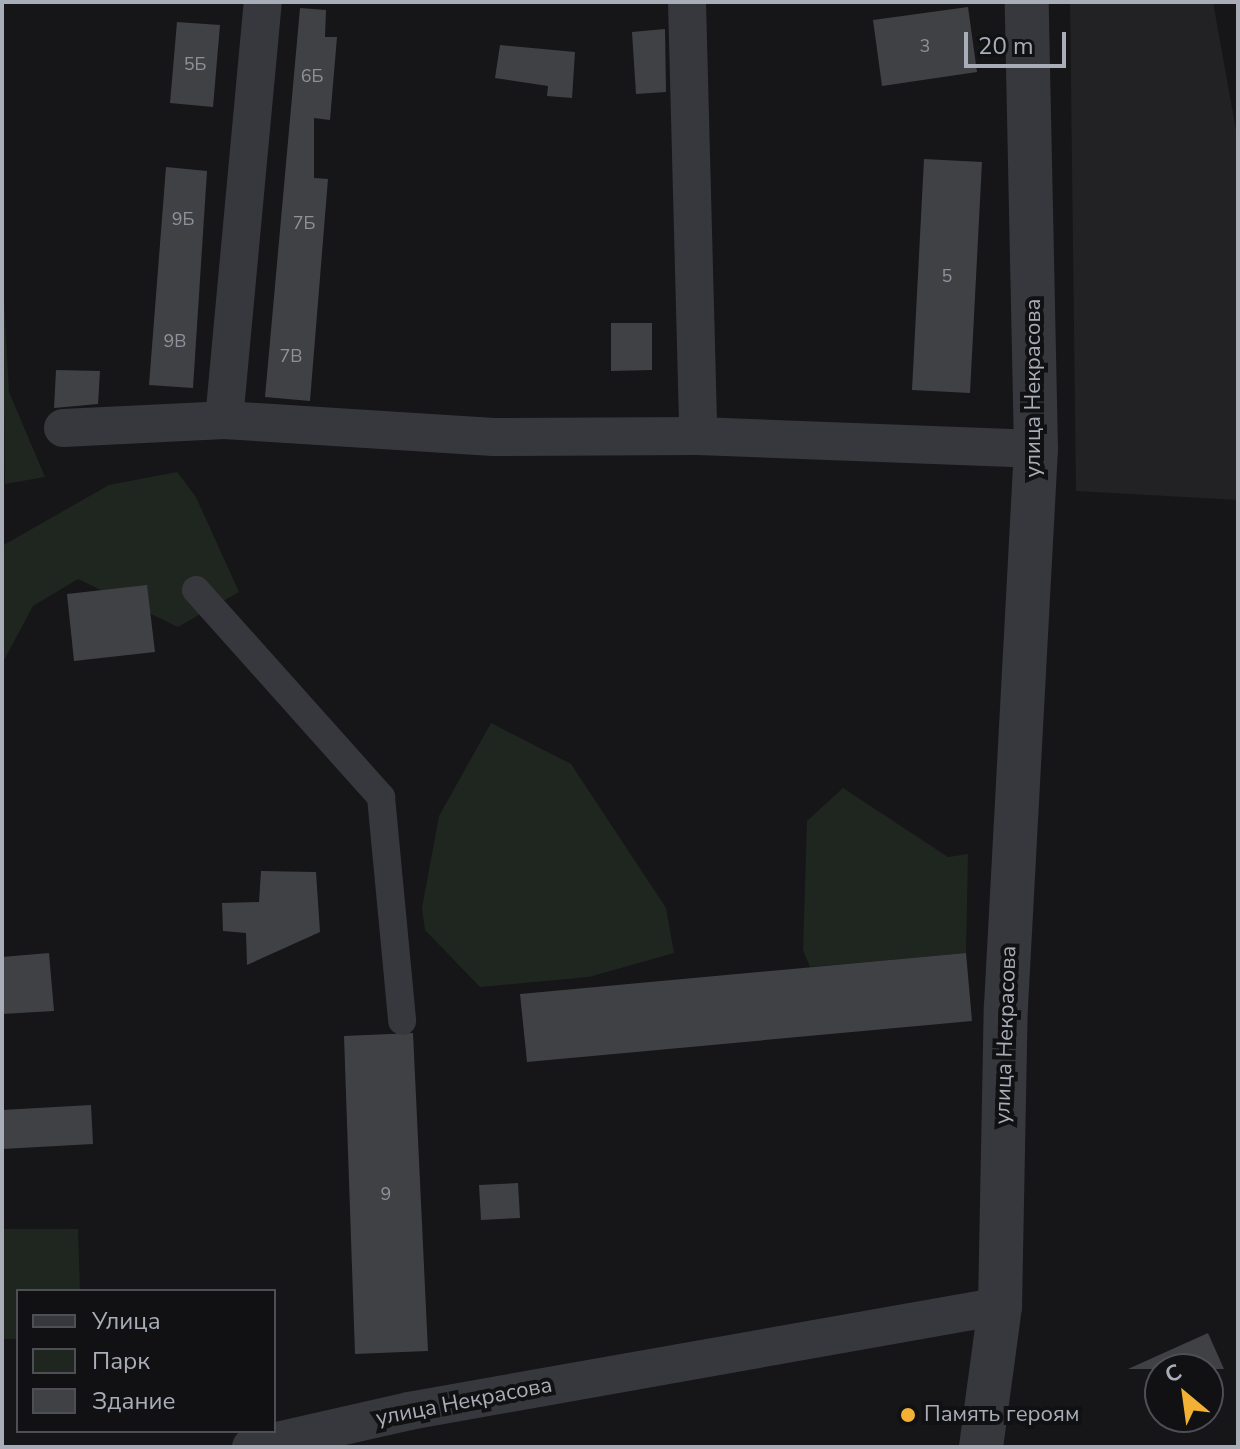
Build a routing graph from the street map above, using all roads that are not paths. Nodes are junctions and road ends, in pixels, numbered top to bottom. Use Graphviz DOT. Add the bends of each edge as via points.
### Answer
graph roads {
  1 [pos="263,2"];
  2 [pos="687,2"];
  3 [pos="1027,2"];
  4 [pos="224,420"];
  5 [pos="63,428"];
  6 [pos="698,436"];
  7 [pos="1036,449"];
  8 [pos="196,590"];
  9 [pos="402,1021"];
  10 [pos="1000,1306"];
  11 [pos="251,1447"];
  12 [pos="981,1447"];
  1 -- 4 [label="street"];
  2 -- 6 [label="street"];
  3 -- 7 [label="street, улица Некрасова"];
  4 -- 5 [label="street"];
  4 -- 6 [label="street" via="493,437"];
  6 -- 7 [label="street"];
  7 -- 10 [label="street, улица Некрасова" via="1006,1006"];
  8 -- 9 [label="street" via="381,797"];
  10 -- 11 [label="street, улица Некрасова" via="409,1411"];
  10 -- 12 [label="street"];
}
